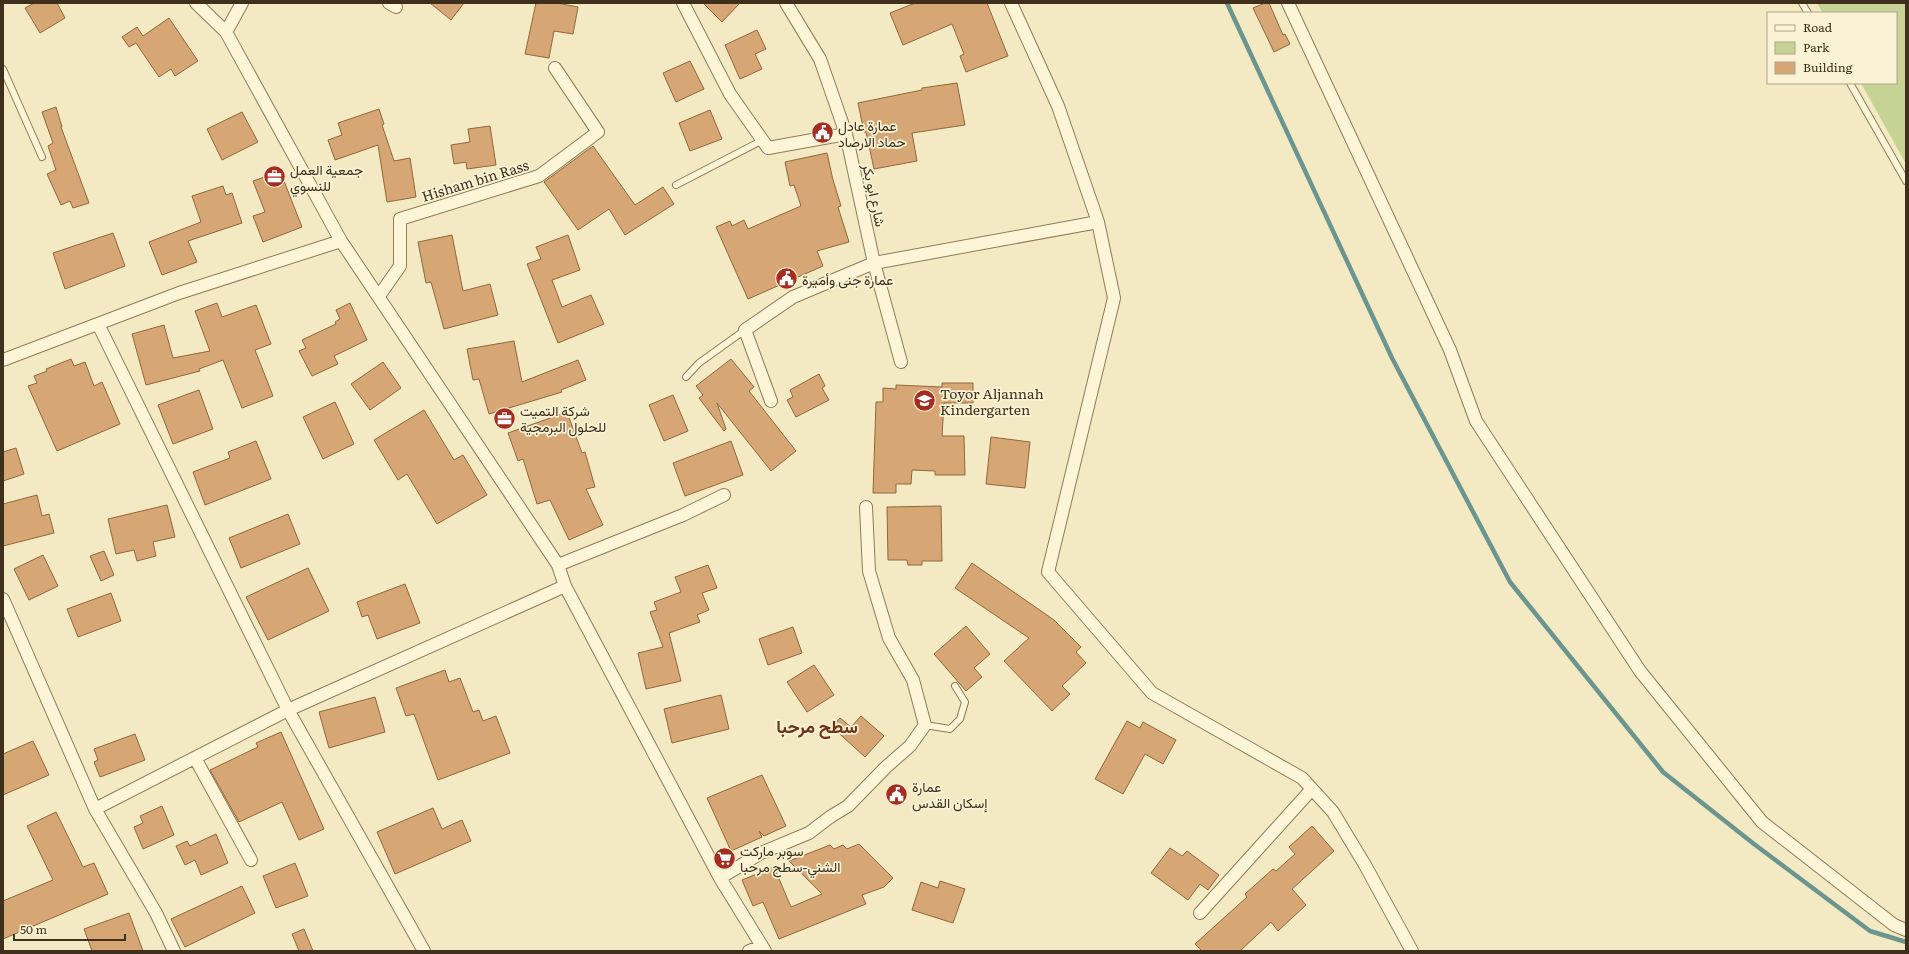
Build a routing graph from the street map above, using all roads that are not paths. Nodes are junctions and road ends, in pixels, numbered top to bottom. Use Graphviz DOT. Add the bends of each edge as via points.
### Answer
graph roads {
  1 [pos="196,3"];
  2 [pos="242,3"];
  3 [pos="682,3"];
  4 [pos="786,3"];
  5 [pos="1011,3"];
  6 [pos="1288,3"];
  7 [pos="1802,3"];
  8 [pos="1807,12"];
  9 [pos="226,32"];
  10 [pos="555,68"];
  11 [pos="3,69"];
  12 [pos="1851,84"];
  13 [pos="846,134"];
  14 [pos="763,140"];
  15 [pos="42,157"];
  16 [pos="1906,181"];
  17 [pos="676,185"];
  18 [pos="1098,222"];
  19 [pos="341,241"];
  20 [pos="874,263"];
  21 [pos="379,296"];
  22 [pos="98,324"];
  23 [pos="745,330"];
  24 [pos="3,360"];
  25 [pos="901,362"];
  26 [pos="686,377"];
  27 [pos="771,401"];
  28 [pos="724,495"];
  29 [pos="866,507"];
  30 [pos="558,565"];
  31 [pos="565,586"];
  32 [pos="3,599"];
  33 [pos="955,686"];
  34 [pos="288,710"];
  35 [pos="925,726"];
  36 [pos="195,758"];
  37 [pos="1312,789"];
  38 [pos="95,809"];
  39 [pos="251,860"];
  40 [pos="720,878"];
  41 [pos="1200,913"];
  42 [pos="1906,930"];
  43 [pos="763,948"];
  44 [pos="174,951"];
  45 [pos="424,951"];
  46 [pos="749,951"];
  47 [pos="1412,951"];
  1 -- 9 [label="street"];
  2 -- 9 [label="street"];
  3 -- 14 [label="street" via="730,94"];
  4 -- 13 [label="street, شارع ابو بكر" via="820,59"];
  5 -- 18 [label="street" via="1058,106"];
  6 -- 42 [label="street" via="1450,350 1476,421 1640,671 1762,822 1894,925"];
  7 -- 8 [label="lane"];
  9 -- 19 [label="street"];
  10 -- 21 [label="street, Hisham bin Rass" via="598,132 539,176 400,219 400,266"];
  11 -- 15 [label="lane"];
  12 -- 16 [label="lane"];
  13 -- 14 [label="street" via="768,148"];
  13 -- 20 [label="street, شارع ابو بكر"];
  14 -- 17 [label="lane"];
  18 -- 20 [label="street"];
  18 -- 37 [label="street" via="1114,298 1048,572 1152,693 1302,778"];
  19 -- 21 [label="street"];
  19 -- 22 [label="street" via="179,293"];
  20 -- 23 [label="street" via="793,297"];
  20 -- 25 [label="street, شارع ابو بكر"];
  21 -- 30 [label="street"];
  22 -- 24 [label="street"];
  22 -- 34 [label="street"];
  23 -- 26 [label="lane" via="699,364"];
  23 -- 27 [label="street"];
  28 -- 30 [label="street" via="683,515"];
  29 -- 35 [label="street" via="869,571 889,638 914,680"];
  30 -- 31 [label="street"];
  31 -- 34 [label="street"];
  31 -- 40 [label="street"];
  32 -- 38 [label="street"];
  33 -- 35 [label="lane" via="964,702 960,719 950,729"];
  34 -- 36 [label="street"];
  34 -- 45 [label="street"];
  35 -- 40 [label="street" via="910,746 848,806 809,833 761,853"];
  36 -- 38 [label="street"];
  36 -- 39 [label="street"];
  37 -- 41 [label="street"];
  37 -- 47 [label="street" via="1333,812 1366,865"];
  38 -- 44 [label="street" via="156,913"];
  40 -- 43 [label="street"];
  43 -- 46 [label="street"];
}
